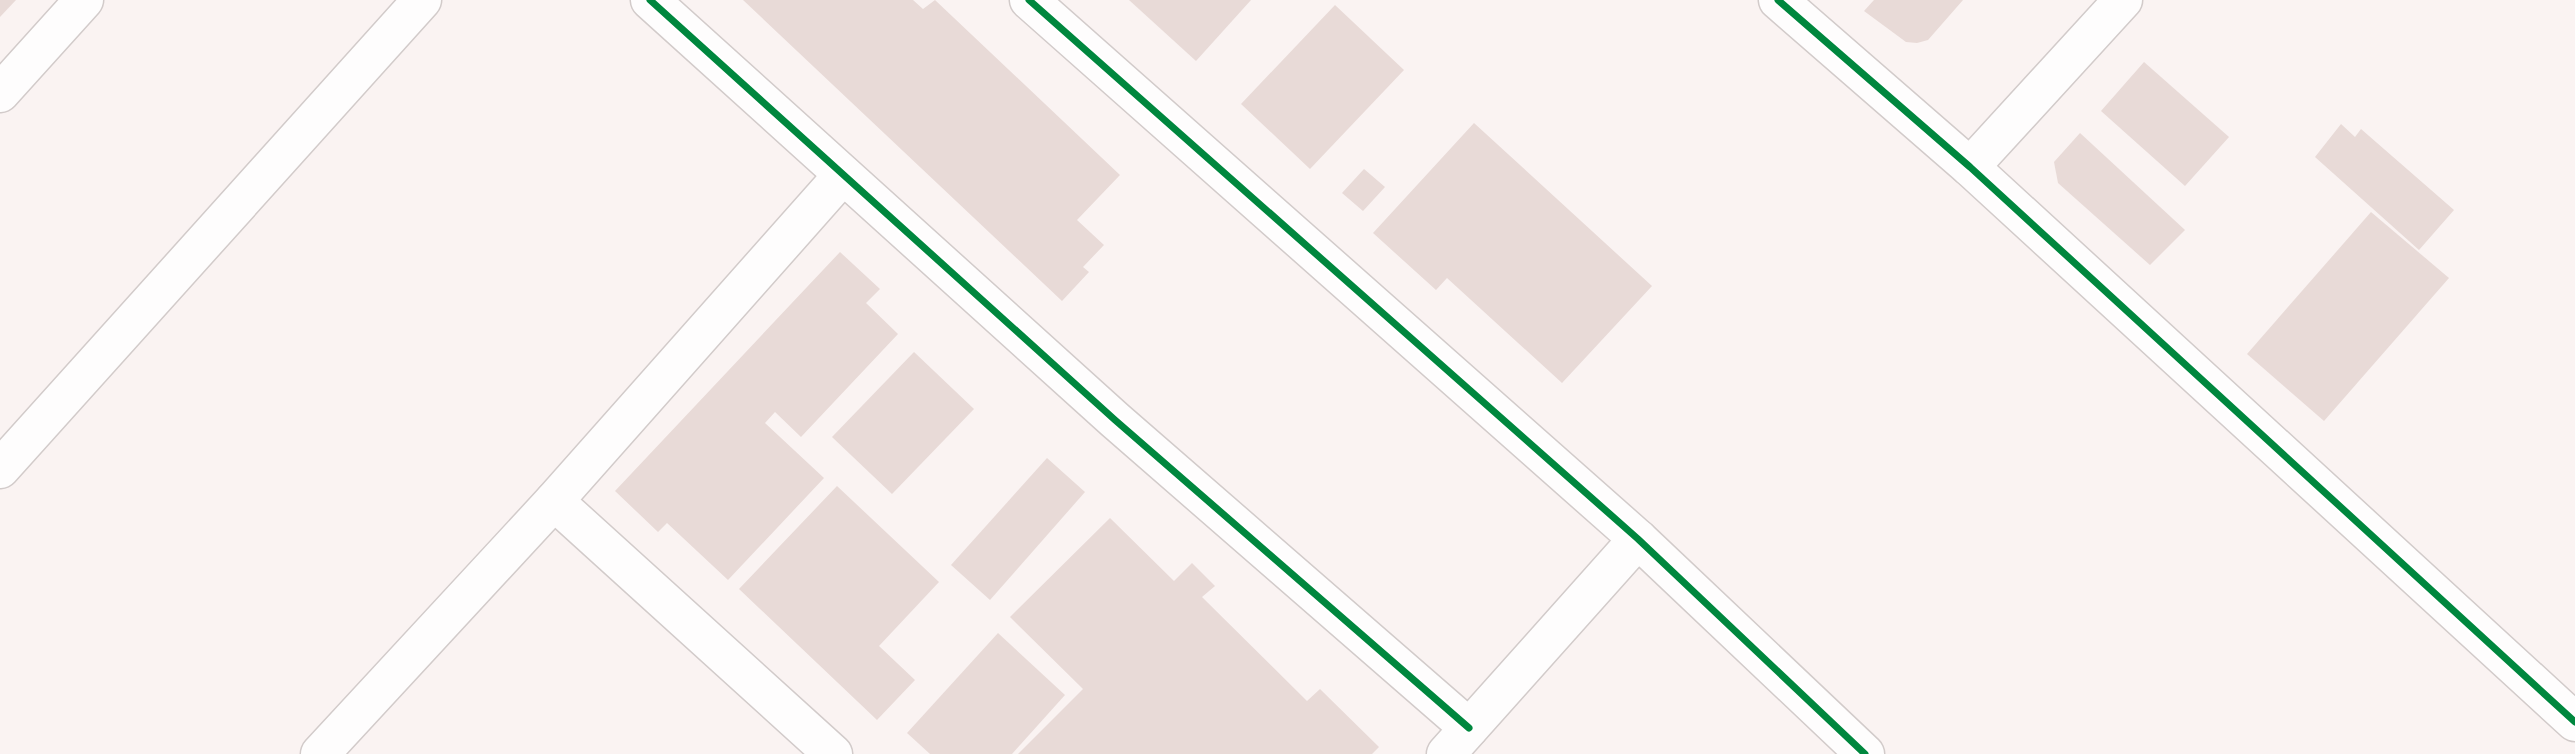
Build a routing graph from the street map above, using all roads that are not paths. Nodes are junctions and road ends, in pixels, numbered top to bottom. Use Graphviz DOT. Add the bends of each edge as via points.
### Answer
graph roads {
  1 [pos="84,0"];
  2 [pos="422,0"];
  3 [pos="650,0"];
  4 [pos="1029,0"];
  5 [pos="1778,0"];
  6 [pos="2123,0"];
  7 [pos="0,93"];
  8 [pos="1970,167"];
  9 [pos="843,175"];
  10 [pos="0,468"];
  11 [pos="554,501"];
  12 [pos="1638,540"];
  13 [pos="2575,722"];
  14 [pos="1457,741"];
  15 [pos="320,754"];
  16 [pos="833,754"];
  17 [pos="1865,754"];
  1 -- 7 [label="street"];
  2 -- 10 [label="street"];
  3 -- 9 [label="street"];
  4 -- 12 [label="street"];
  5 -- 8 [label="street"];
  6 -- 8 [label="street"];
  8 -- 13 [label="street"];
  9 -- 11 [label="street"];
  9 -- 14 [label="street" via="1105,411"];
  11 -- 15 [label="street"];
  11 -- 16 [label="street"];
  12 -- 14 [label="street"];
  12 -- 17 [label="street"];
}
